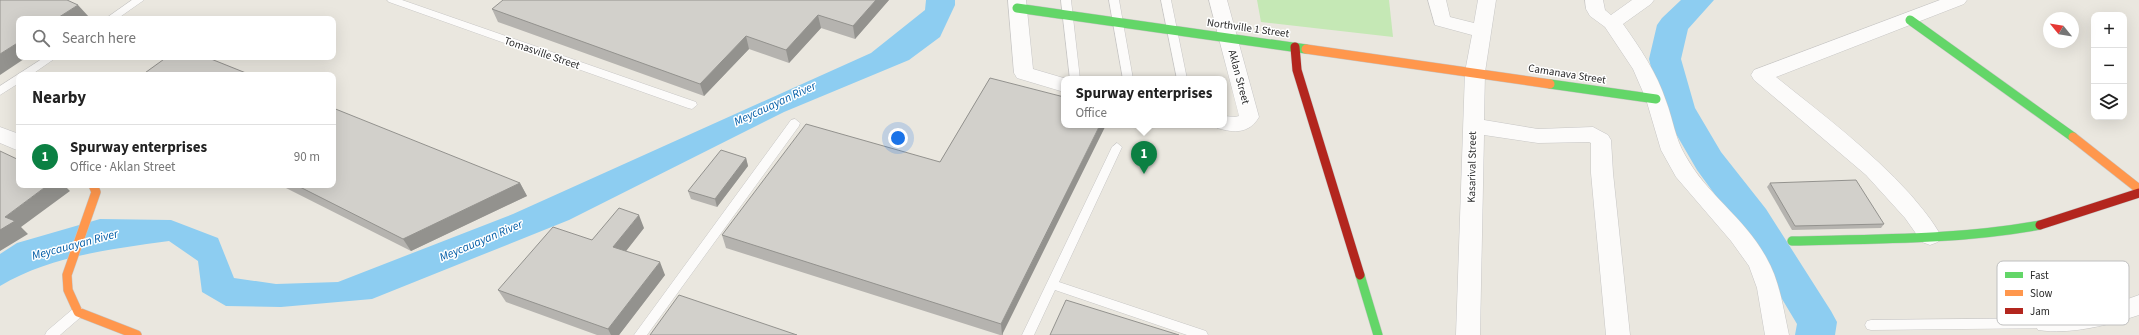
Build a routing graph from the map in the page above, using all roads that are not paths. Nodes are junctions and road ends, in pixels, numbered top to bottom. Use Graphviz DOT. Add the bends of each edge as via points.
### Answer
graph roads {
  1 [pos="139,0"];
  2 [pos="392,0"];
  3 [pos="1066,0"];
  4 [pos="1114,0"];
  5 [pos="1166,0"];
  6 [pos="1218,0"];
  7 [pos="1437,0"];
  8 [pos="1487,0"];
  9 [pos="1594,0"];
  10 [pos="1645,0"];
  11 [pos="1958,0"];
  12 [pos="1017,4"];
  13 [pos="1068,15"];
  14 [pos="115,16"];
  15 [pos="1910,20"];
  16 [pos="1117,22"];
  17 [pos="1612,23"];
  18 [pos="1173,30"];
  19 [pos="1481,31"];
  20 [pos="1228,37"];
  21 [pos="1295,47"];
  22 [pos="47,60"];
  23 [pos="29,72"];
  24 [pos="1475,72"];
  25 [pos="1075,76"];
  26 [pos="1127,76"];
  27 [pos="1181,76"];
  28 [pos="16,80"];
  29 [pos="1061,84"];
  30 [pos="0,91"];
  31 [pos="1656,100"];
  32 [pos="692,105"];
  33 [pos="795,123"];
  34 [pos="1227,124"];
  35 [pos="1473,126"];
  36 [pos="0,134"];
  37 [pos="16,142"];
  38 [pos="1117,147"];
  39 [pos="94,188"];
  40 [pos="2139,189"];
  41 [pos="2139,193"];
  42 [pos="1930,236"];
  43 [pos="1792,241"];
  44 [pos="1052,284"];
  45 [pos="2139,305"];
  46 [pos="2129,308"];
  47 [pos="78,312"];
  48 [pos="1997,323"];
  49 [pos="1871,325"];
  50 [pos="51,335"];
  51 [pos="137,335"];
  52 [pos="640,335"];
  53 [pos="1028,335"];
  54 [pos="1202,335"];
  55 [pos="1378,335"];
  56 [pos="1468,335"];
  57 [pos="1618,335"];
  58 [pos="1776,335"];
  1 -- 14 [label="lane"];
  2 -- 32 [label="lane, Tomasville Street"];
  3 -- 13 [label="lane"];
  4 -- 16 [label="lane"];
  5 -- 18 [label="lane"];
  6 -- 20 [label="street, Aklan Street"];
  7 -- 19 [label="street" via="1442,21"];
  8 -- 19 [label="street, Kasarival Street"];
  9 -- 17 [label="street" via="1598,16"];
  10 -- 17 [label="street"];
  11 -- 15 [label="street"];
  12 -- 13 [label="street, Northville 1 Street"];
  12 -- 29 [label="street" via="1024,73"];
  13 -- 16 [label="street, Northville 1 Street"];
  13 -- 25 [label="lane"];
  15 -- 40 [label="street" via="2067,133"];
  15 -- 42 [label="street" via="1761,75 1878,173 1904,200"];
  16 -- 18 [label="street, Northville 1 Street"];
  16 -- 26 [label="lane"];
  17 -- 31 [label="street" via="1638,59"];
  18 -- 20 [label="street, Northville 1 Street"];
  18 -- 27 [label="lane"];
  19 -- 24 [label="street, Kasarival Street"];
  20 -- 21 [label="street, Northville 1 Street"];
  20 -- 34 [label="street, Aklan Street" via="1249,117 1239,126"];
  21 -- 24 [label="street, Northville 1 Street"];
  21 -- 55 [label="street" via="1297,70"];
  22 -- 23 [label="lane"];
  24 -- 31 [label="street, Camanava Street"];
  24 -- 35 [label="street, Kasarival Street"];
  28 -- 30 [label="lane"];
  31 -- 58 [label="street" via="1668,141 1681,169 1740,237 1758,262 1768,287"];
  33 -- 52 [label="lane"];
  35 -- 56 [label="street, Kasarival Street"];
  35 -- 57 [label="street" via="1538,136 1593,134 1601,140"];
  36 -- 37 [label="street"];
  38 -- 44 [label="lane"];
  39 -- 47 [label="street" via="96,192 67,275 68,290"];
  41 -- 42 [label="street" via="2027,228 1991,234"];
  42 -- 43 [label="street"];
  44 -- 53 [label="lane"];
  44 -- 54 [label="lane"];
  45 -- 46 [label="street"];
  47 -- 50 [label="lane"];
  47 -- 51 [label="street"];
  48 -- 49 [label="lane"];
}
